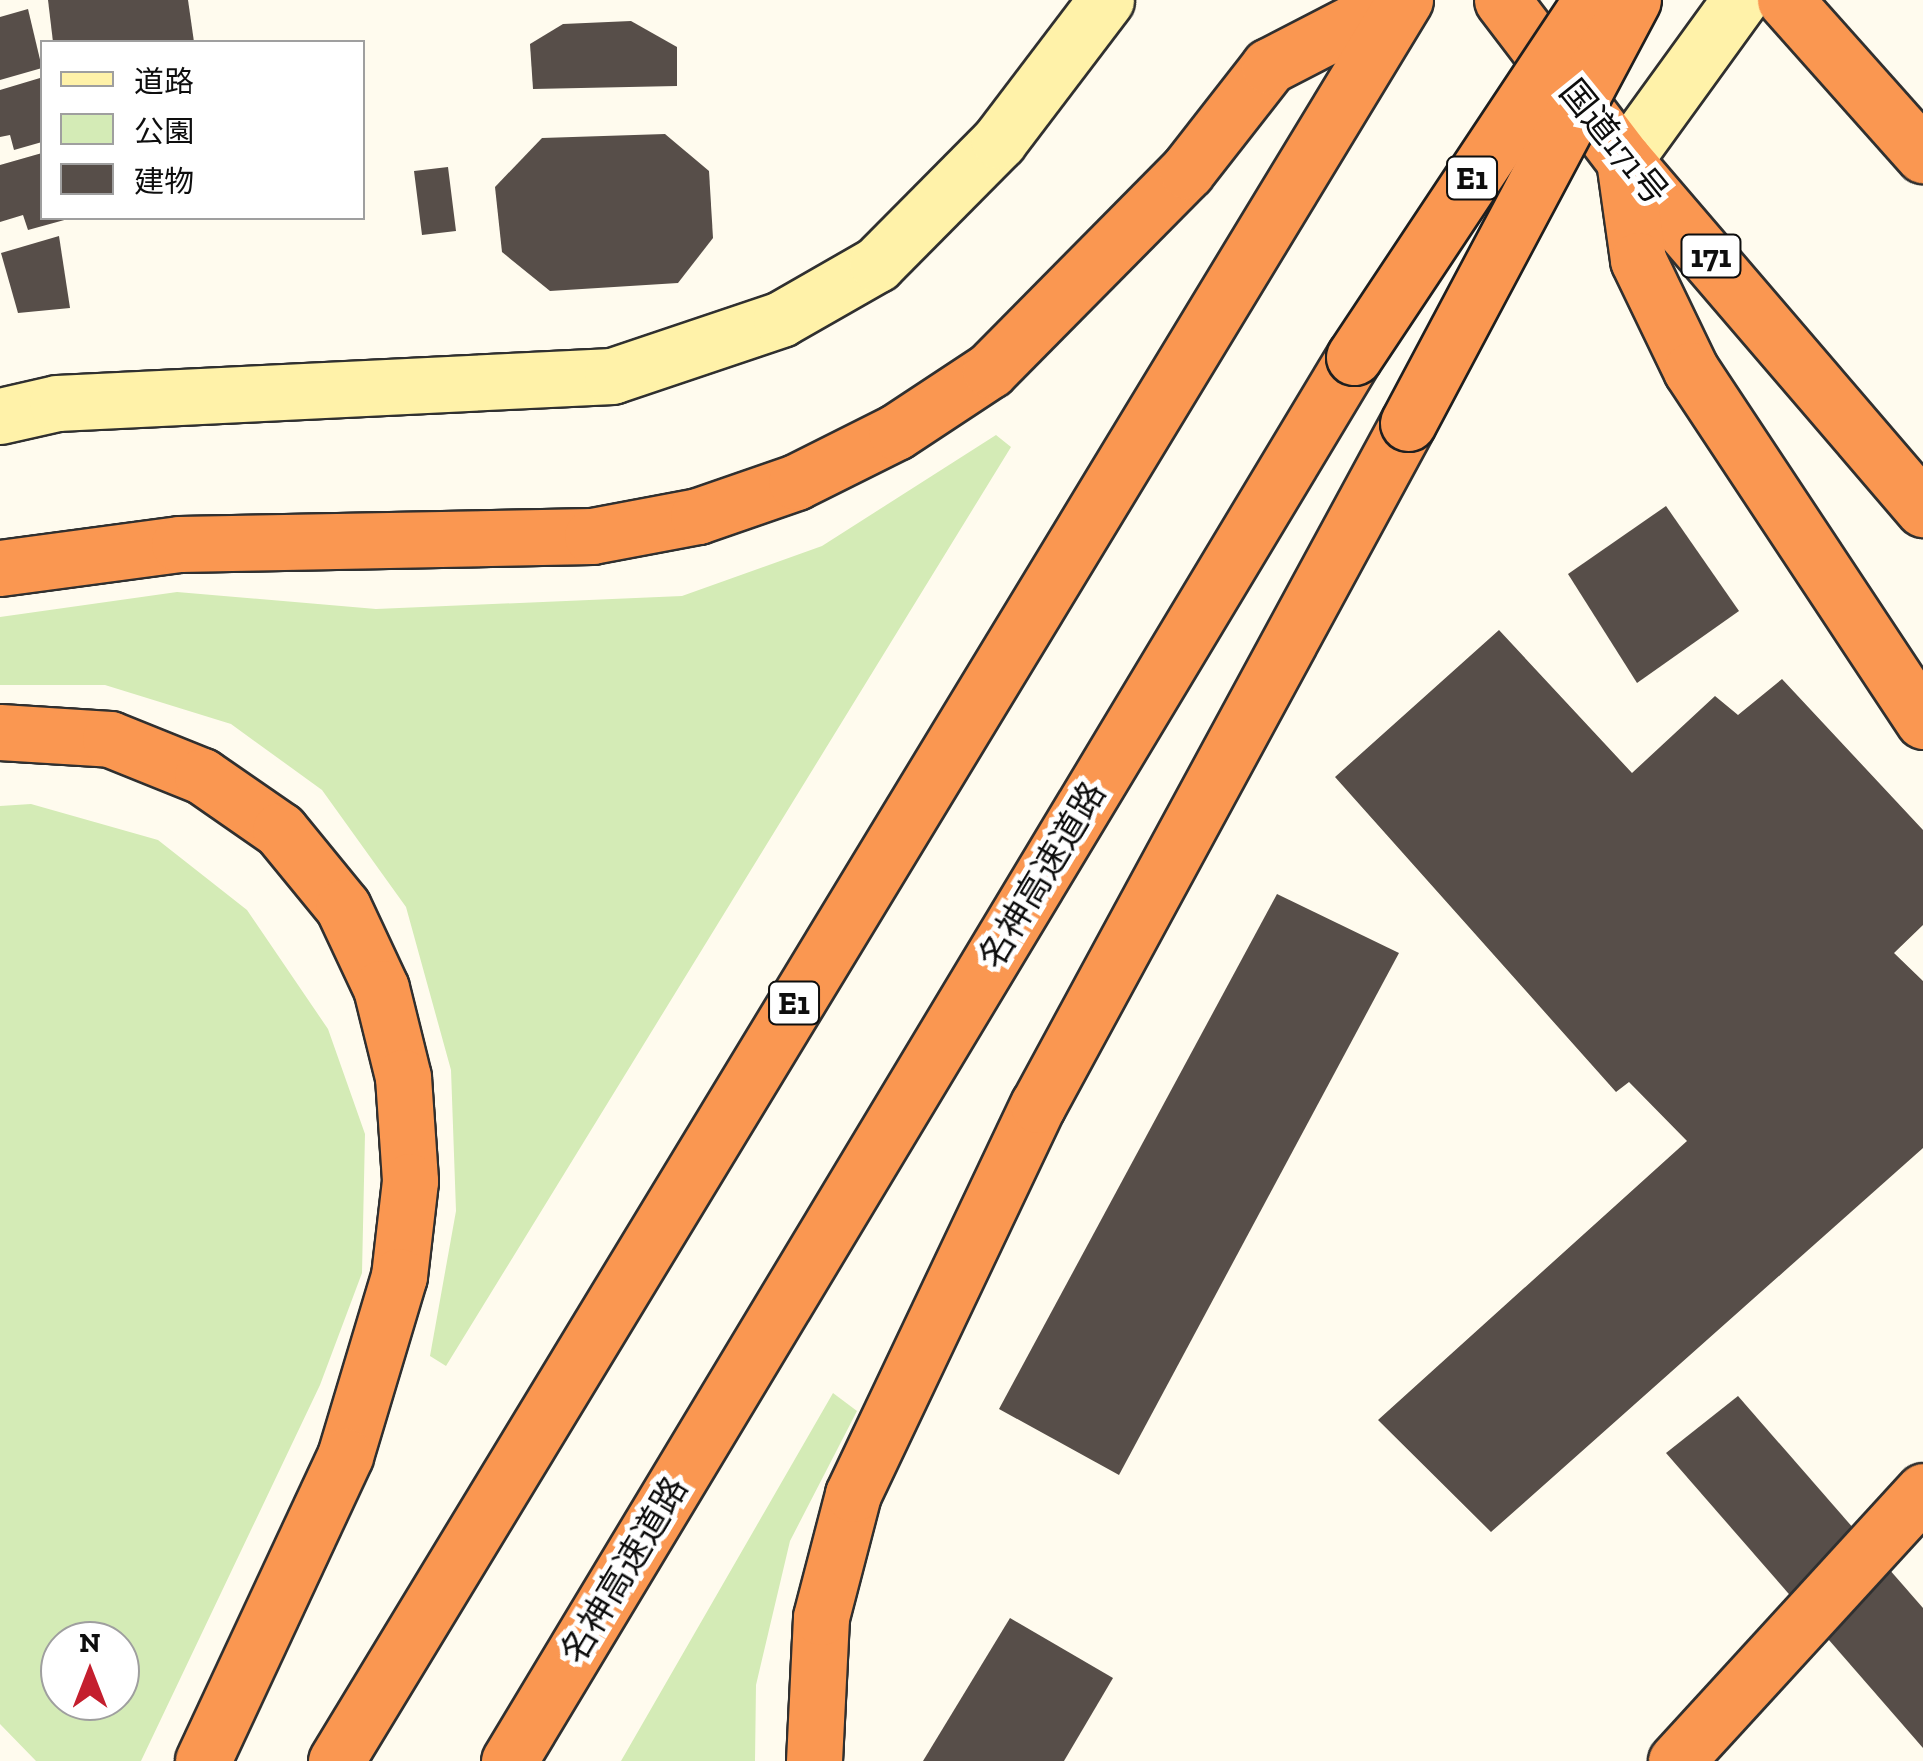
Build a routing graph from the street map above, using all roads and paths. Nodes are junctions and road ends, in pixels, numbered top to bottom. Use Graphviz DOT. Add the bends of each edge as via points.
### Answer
graph roads {
  1 [pos="1106,0"];
  2 [pos="1398,0"];
  3 [pos="1406,0"];
  4 [pos="1502,0"];
  5 [pos="1590,0"];
  6 [pos="1633,0"];
  7 [pos="1740,0"];
  8 [pos="1785,0"];
  9 [pos="1923,155"];
  10 [pos="1624,160"];
  11 [pos="0,416"];
  12 [pos="1923,509"];
  13 [pos="0,568"];
  14 [pos="1923,721"];
  15 [pos="0,732"];
  16 [pos="1923,1491"];
  17 [pos="203,1761"];
  18 [pos="336,1761"];
  19 [pos="509,1761"];
  20 [pos="814,1761"];
  21 [pos="1676,1761"];
  1 -- 11 [label="street" via="1000,141 877,264 781,319 612,376 57,403"];
  2 -- 13 [label="highway" via="1269,66 1187,172 990,370 896,432 698,516 592,536 179,544"];
  3 -- 18 [label="highway, E1"];
  4 -- 10 [label="highway, 国道171号 / 171"];
  5 -- 19 [label="highway, 名神高速道路 / E1, bridge" via="1354,357"];
  6 -- 20 [label="highway, bridge" via="1038,1105 868,1459 821,1617"];
  7 -- 10 [label="street"];
  8 -- 9 [label="highway"];
  10 -- 12 [label="highway, 国道171号 / 171"];
  10 -- 14 [label="highway" via="1638,260 1690,370"];
  15 -- 17 [label="highway" via="110,739 202,776 280,830 343,907 380,988 403,1077 410,1181 394,1294 345,1456"];
  16 -- 21 [label="highway"];
}
